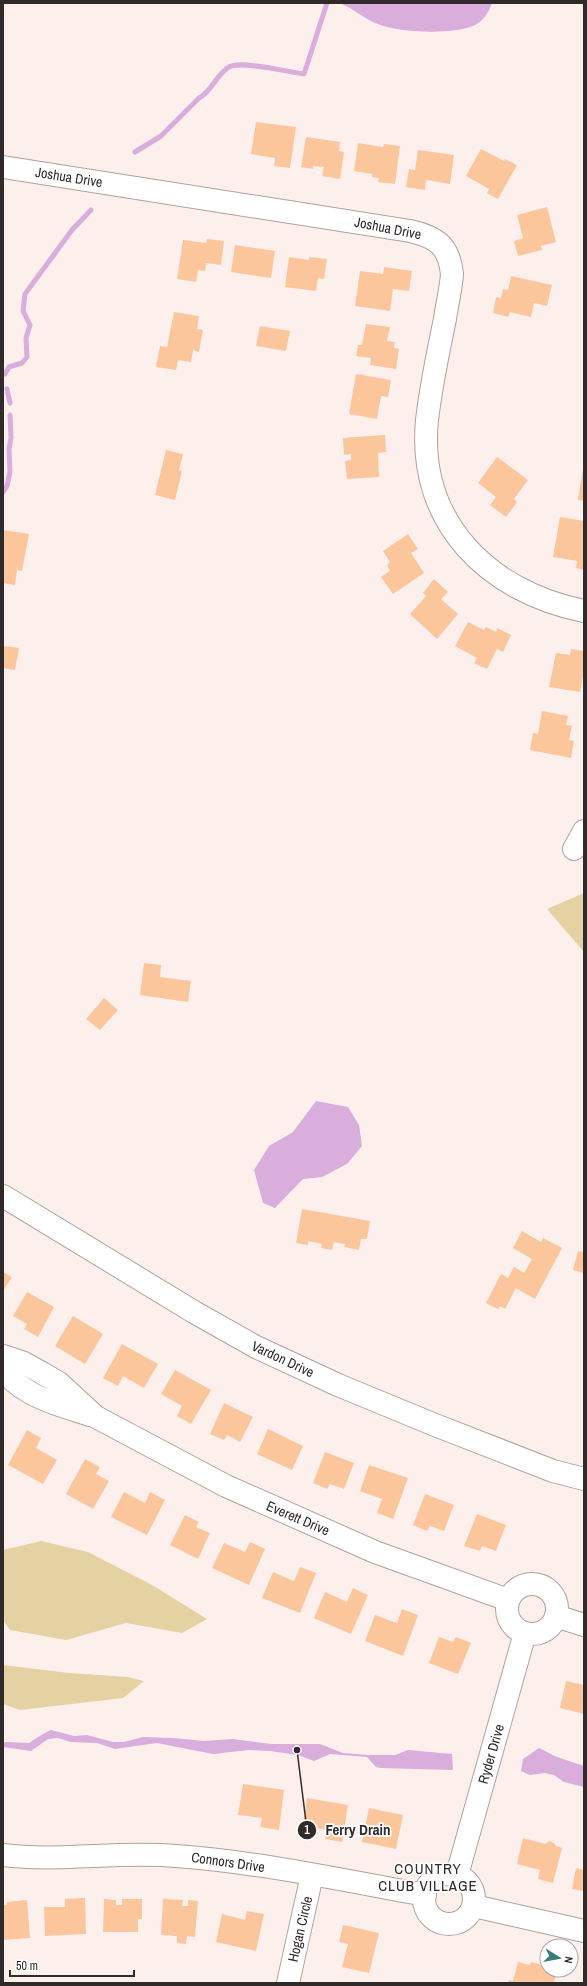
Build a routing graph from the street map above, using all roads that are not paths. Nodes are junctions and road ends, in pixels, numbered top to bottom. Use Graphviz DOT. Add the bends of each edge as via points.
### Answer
graph roads {
  1 [pos="3,167"];
  2 [pos="584,611"];
  3 [pos="3,1196"];
  4 [pos="3,1356"];
  5 [pos="3,1371"];
  6 [pos="96,1417"];
  7 [pos="584,1478"];
  8 [pos="508,1600"];
  9 [pos="556,1616"];
  10 [pos="584,1624"];
  11 [pos="525,1633"];
  12 [pos="3,1855"];
  13 [pos="29,1858"];
  14 [pos="3,1867"];
  15 [pos="312,1875"];
  16 [pos="457,1875"];
  17 [pos="425,1894"];
  18 [pos="474,1906"];
  19 [pos="584,1931"];
  20 [pos="288,1983"];
  1 -- 2 [label="street, Joshua Drive" via="410,231 426,234 437,240 446,250 452,274 427,421 428,463 438,500 460,541 482,564 523,591 547,602"];
  3 -- 7 [label="street, Vardon Drive" via="194,1312 270,1353 338,1385 435,1425 553,1471"];
  4 -- 6 [label="street, Everett Drive" via="24,1363 53,1380"];
  5 -- 6 [label="street, Everett Drive" via="15,1384 45,1401"];
  6 -- 8 [label="street, Everett Drive" via="172,1459 273,1508 375,1552"];
  8 -- 9 [label="street" via="519,1587 537,1584 546,1587 556,1598"];
  8 -- 11 [label="street" via="508,1616 512,1624"];
  9 -- 10 [label="street"];
  9 -- 11 [label="street" via="548,1628 541,1632"];
  11 -- 16 [label="street, Ryder Drive"];
  12 -- 13 [label="street, Connors Drive"];
  13 -- 14 [label="street, Connors Drive"];
  13 -- 15 [label="street, Connors Drive" via="127,1854 176,1856 223,1860"];
  15 -- 17 [label="street, Connors Drive"];
  15 -- 20 [label="street, Hogan Circle"];
  16 -- 17 [label="street" via="440,1876 428,1886"];
  16 -- 18 [label="street" via="472,1889"];
  17 -- 18 [label="street" via="426,1909 430,1916 443,1924 459,1923"];
  18 -- 19 [label="street"];
}
